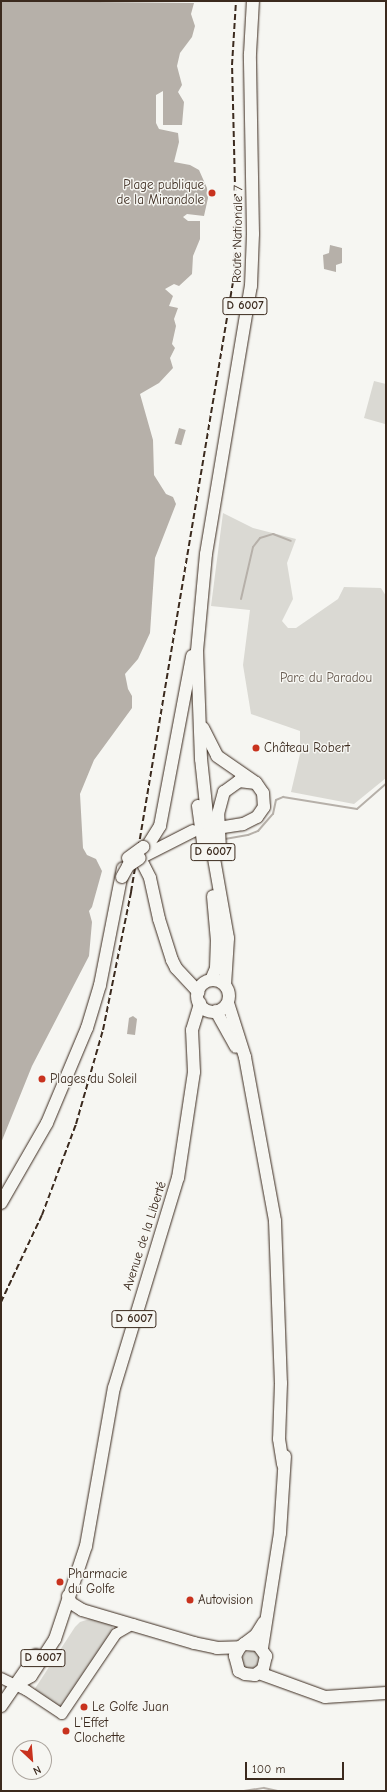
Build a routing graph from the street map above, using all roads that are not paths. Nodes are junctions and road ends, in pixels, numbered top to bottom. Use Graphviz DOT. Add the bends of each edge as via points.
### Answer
graph roads {
  1 [pos="250,1"];
  2 [pos="254,1"];
  3 [pos="197,608"];
  4 [pos="192,655"];
  5 [pos="200,719"];
  6 [pos="256,783"];
  7 [pos="223,827"];
  8 [pos="145,850"];
  9 [pos="225,920"];
  10 [pos="211,980"];
  11 [pos="225,985"];
  12 [pos="228,1003"];
  13 [pos="205,1004"];
  14 [pos="246,1072"];
  15 [pos="1,1203"];
  16 [pos="68,1596"];
  17 [pos="82,1610"];
  18 [pos="61,1617"];
  19 [pos="266,1620"];
  20 [pos="133,1624"];
  21 [pos="242,1646"];
  22 [pos="218,1648"];
  23 [pos="262,1648"];
  24 [pos="235,1662"];
  25 [pos="262,1669"];
  26 [pos="1,1678"];
  27 [pos="15,1685"];
  28 [pos="386,1693"];
  29 [pos="1,1706"];
  1 -- 3 [label="main road, D 6007" via="246,54 247,286 202,554"];
  2 -- 3 [label="main road, Route Nationale 7 / D 6007" via="250,54 253,234 251,286"];
  3 -- 4 [label="main road, Route Nationale 7 / D 6007"];
  3 -- 5 [label="main road, D 6007"];
  4 -- 8 [label="main road" via="160,826"];
  4 -- 10 [label="main road, D 6007" via="192,728 200,825 215,905 217,934 216,968"];
  5 -- 6 [label="main road" via="217,756"];
  5 -- 9 [label="main road, D 6007" via="201,759 208,824"];
  6 -- 7 [label="main road" via="265,800 261,812 252,821"];
  6 -- 9 [label="main road" via="244,781 233,784 224,792 220,804 218,820"];
  8 -- 13 [label="main road" via="147,870 172,960"];
  8 -- 15 [label="main road, bridge" via="128,866 122,877 100,985 87,1028 47,1123"];
  9 -- 11 [label="main road, D 6007" via="228,956"];
  10 -- 11 [label="main road"];
  10 -- 13 [label="main road" via="203,984"];
  11 -- 12 [label="main road" via="229,992"];
  12 -- 13 [label="main road"];
  12 -- 14 [label="main road" via="241,1040"];
  13 -- 14 [label="main road" via="234,1042"];
  13 -- 16 [label="main road, Avenue de la Liberté / D 6007" via="194,1042 194,1072 178,1178 114,1388 86,1546"];
  14 -- 19 [label="main road" via="275,1221 282,1418 286,1440 280,1533"];
  16 -- 17 [label="main road" via="71,1603"];
  16 -- 18 [label="main road, Avenue de la Liberté / D 6007"];
  17 -- 18 [label="main road"];
  17 -- 20 [label="main road"];
  18 -- 27 [label="main road, Avenue de la Liberté / D 6007" via="55,1639 31,1676"];
  19 -- 21 [label="main road" via="256,1634"];
  19 -- 23 [label="main road"];
  20 -- 22 [label="main road"];
  20 -- 27 [label="street" via="116,1634 62,1714"];
  21 -- 22 [label="main road"];
  21 -- 23 [label="main road" via="254,1644"];
  21 -- 24 [label="main road"];
  22 -- 24 [label="main road"];
  23 -- 25 [label="main road" via="266,1656"];
  24 -- 25 [label="main road" via="243,1674 250,1675"];
  25 -- 28 [label="main road" via="292,1686 330,1698"];
  26 -- 27 [label="street"];
  27 -- 29 [label="main road, Avenue de la Liberté / D 6007"];
}
